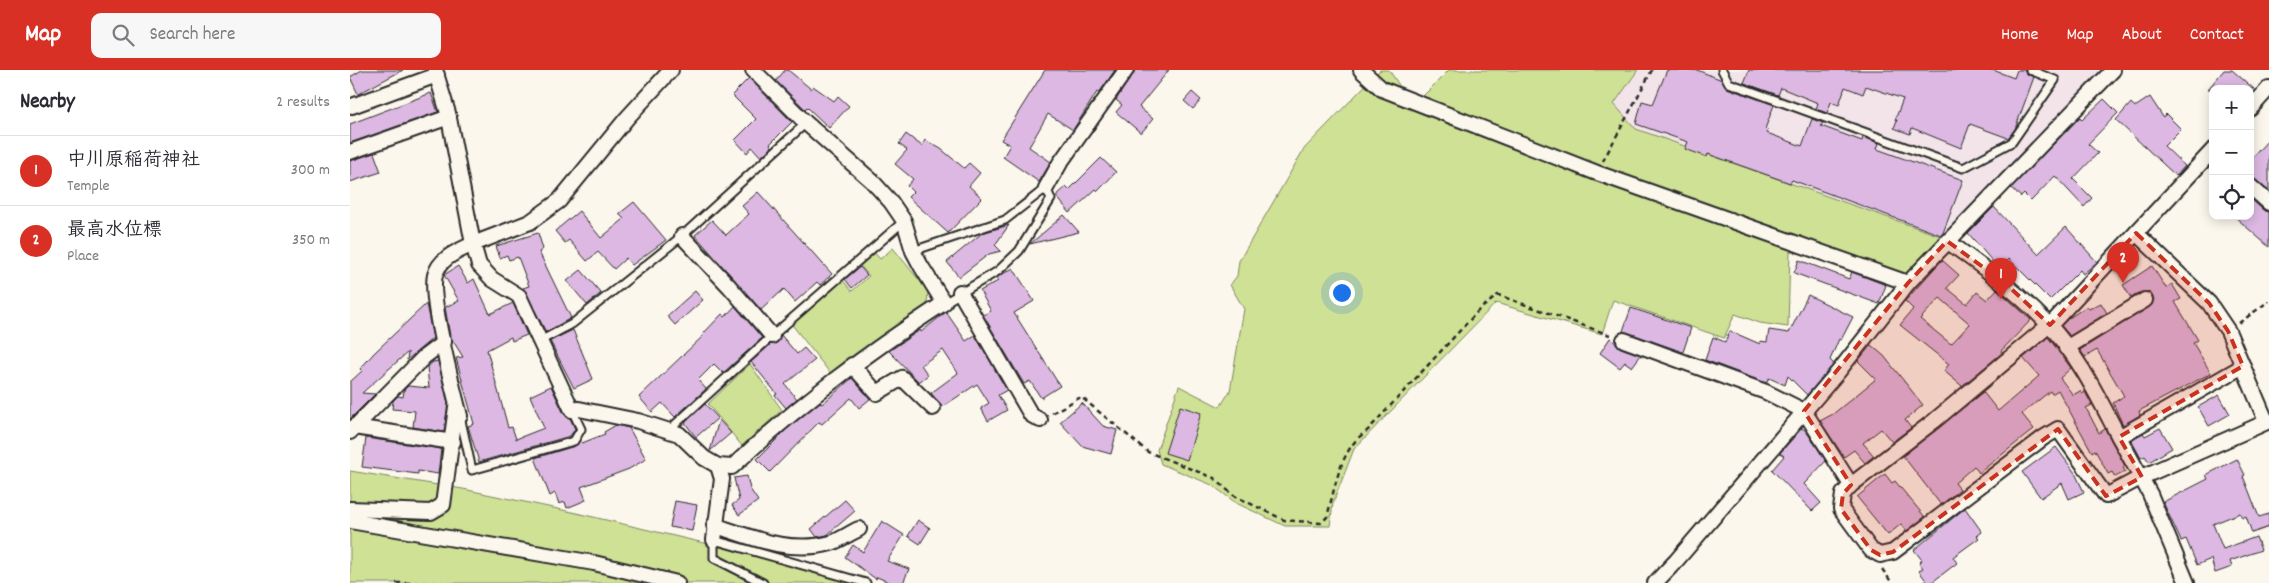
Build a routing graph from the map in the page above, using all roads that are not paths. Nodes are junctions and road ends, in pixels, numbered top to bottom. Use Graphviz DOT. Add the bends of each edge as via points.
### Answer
graph roads {
  1 [pos="672,70"];
  2 [pos="753,70"];
  3 [pos="1126,70"];
  4 [pos="1361,70"];
  5 [pos="1722,70"];
  6 [pos="2030,70"];
  7 [pos="2113,70"];
  8 [pos="436,72"];
  9 [pos="2269,88"];
  10 [pos="2254,105"];
  11 [pos="352,106"];
  12 [pos="449,117"];
  13 [pos="806,123"];
  14 [pos="350,152"];
  15 [pos="2209,155"];
  16 [pos="1046,188"];
  17 [pos="2254,190"];
  18 [pos="2269,203"];
  19 [pos="904,221"];
  20 [pos="2136,233"];
  21 [pos="682,236"];
  22 [pos="1948,241"];
  23 [pos="473,244"];
  24 [pos="913,251"];
  25 [pos="1908,283"];
  26 [pos="960,292"];
  27 [pos="2144,300"];
  28 [pos="944,303"];
  29 [pos="2049,325"];
  30 [pos="772,336"];
  31 [pos="1624,340"];
  32 [pos="444,342"];
  33 [pos="540,342"];
  34 [pos="2066,348"];
  35 [pos="852,366"];
  36 [pos="2243,366"];
  37 [pos="457,401"];
  38 [pos="933,408"];
  39 [pos="572,410"];
  40 [pos="1804,411"];
  41 [pos="460,416"];
  42 [pos="1040,420"];
  43 [pos="2268,421"];
  44 [pos="352,429"];
  45 [pos="668,432"];
  46 [pos="2120,437"];
  47 [pos="453,442"];
  48 [pos="718,466"];
  49 [pos="2142,477"];
  50 [pos="1851,485"];
  51 [pos="350,509"];
  52 [pos="350,521"];
  53 [pos="714,525"];
  54 [pos="859,528"];
  55 [pos="714,540"];
  56 [pos="677,583"];
  57 [pos="763,583"];
  58 [pos="866,583"];
  59 [pos="1655,583"];
  60 [pos="2187,583"];
  1 -- 23 [label="street" via="627,118 559,201 530,222"];
  2 -- 13 [label="street"];
  3 -- 16 [label="street"];
  4 -- 25 [label="street" via="1382,90 1597,173"];
  5 -- 6 [label="lane" via="1729,82 1963,168 2012,142 2055,80"];
  7 -- 22 [label="street"];
  8 -- 11 [label="street"];
  8 -- 12 [label="street"];
  9 -- 10 [label="street"];
  12 -- 14 [label="street"];
  12 -- 23 [label="street"];
  13 -- 19 [label="street" via="872,182"];
  13 -- 21 [label="lane"];
  15 -- 20 [label="street"];
  16 -- 24 [label="lane" via="1005,220"];
  16 -- 26 [label="lane" via="1051,199 1020,251 998,271"];
  17 -- 18 [label="street"];
  19 -- 24 [label="street"];
  19 -- 30 [label="lane"];
  20 -- 29 [label="street"];
  20 -- 36 [label="street" via="2208,303 2228,332"];
  21 -- 30 [label="street"];
  21 -- 33 [label="lane" via="572,324"];
  22 -- 25 [label="street"];
  22 -- 29 [label="street" via="2005,283"];
  23 -- 32 [label="street" via="449,255 435,273 434,297"];
  23 -- 33 [label="street" via="479,265 492,279 518,296"];
  24 -- 28 [label="street"];
  25 -- 40 [label="street"];
  26 -- 28 [label="lane"];
  26 -- 42 [label="street" via="1031,415"];
  27 -- 34 [label="street"];
  28 -- 35 [label="street"];
  29 -- 34 [label="street"];
  29 -- 50 [label="street"];
  30 -- 45 [label="lane"];
  31 -- 40 [label="street" via="1766,392"];
  32 -- 37 [label="street"];
  32 -- 44 [label="street" via="424,357"];
  33 -- 39 [label="street"];
  34 -- 46 [label="street" via="2087,376"];
  35 -- 38 [label="street" via="877,393 902,378"];
  35 -- 48 [label="street" via="784,418 732,467"];
  36 -- 43 [label="street"];
  36 -- 46 [label="street"];
  37 -- 41 [label="street"];
  37 -- 47 [label="street"];
  39 -- 41 [label="lane" via="581,428 574,441 472,470"];
  39 -- 45 [label="street" via="638,422"];
  40 -- 50 [label="street"];
  40 -- 59 [label="street"];
  43 -- 49 [label="street"];
  44 -- 47 [label="street"];
  45 -- 48 [label="street" via="679,434 704,458"];
  46 -- 49 [label="street"];
  47 -- 51 [label="street" via="443,505 431,512"];
  48 -- 53 [label="street" via="722,479"];
  49 -- 50 [label="street" via="2106,496 2058,429 1893,552 1880,555 1871,550 1841,508 1843,494"];
  49 -- 60 [label="street"];
  52 -- 56 [label="street" via="594,563"];
  53 -- 54 [label="street" via="762,542 799,548 832,543"];
  53 -- 55 [label="street"];
  55 -- 57 [label="lane" via="714,558"];
  55 -- 58 [label="lane"];
}
